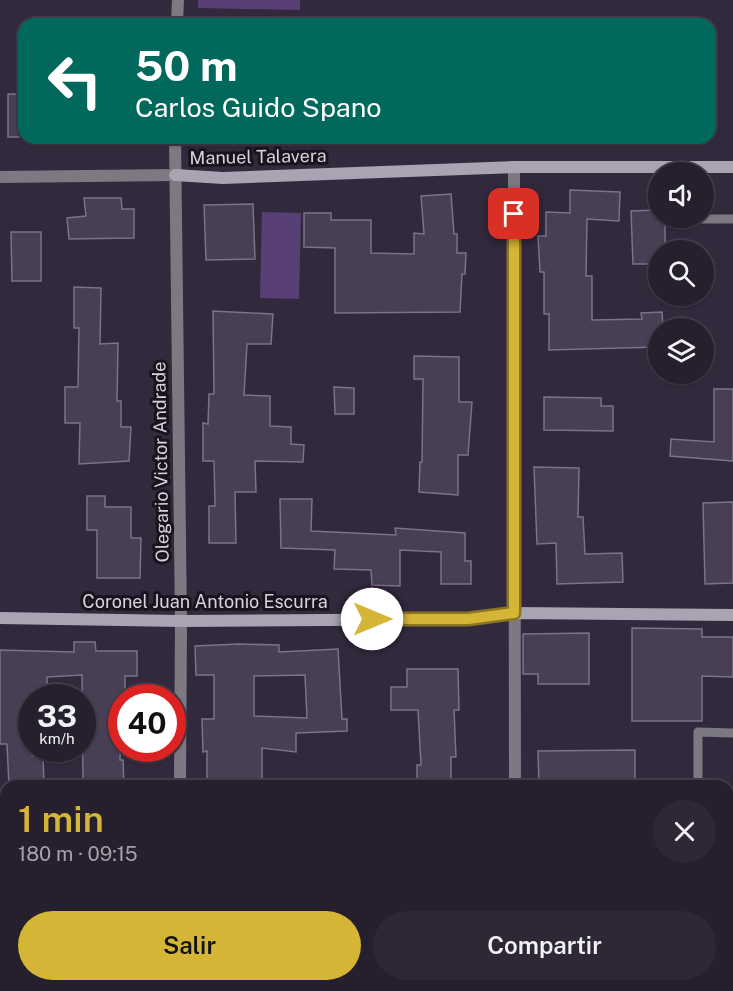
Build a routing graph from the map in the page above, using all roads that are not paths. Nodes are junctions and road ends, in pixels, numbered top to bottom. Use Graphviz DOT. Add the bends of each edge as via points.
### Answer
graph roads {
  1 [pos="178,0"];
  2 [pos="177,18"];
  3 [pos="175,144"];
  4 [pos="514,167"];
  5 [pos="733,167"];
  6 [pos="175,175"];
  7 [pos="0,177"];
  8 [pos="714,219"];
  9 [pos="733,219"];
  10 [pos="514,613"];
  11 [pos="733,615"];
  12 [pos="0,618"];
  13 [pos="181,621"];
  14 [pos="733,733"];
  15 [pos="180,780"];
  16 [pos="515,780"];
  17 [pos="699,780"];
  1 -- 2 [label="street"];
  3 -- 6 [label="street, Olegario Victor Andrade"];
  4 -- 5 [label="street, Manuel Talavera"];
  4 -- 6 [label="street, Manuel Talavera" via="223,178"];
  4 -- 10 [label="street"];
  6 -- 7 [label="street, Manuel Talavera"];
  6 -- 13 [label="street, Olegario Victor Andrade"];
  8 -- 9 [label="lane"];
  10 -- 11 [label="street, Coronel Juan Antonio Escurra"];
  10 -- 13 [label="street, Coronel Juan Antonio Escurra" via="468,619"];
  10 -- 16 [label="street"];
  12 -- 13 [label="street, Coronel Juan Antonio Escurra"];
  13 -- 15 [label="street, Olegario Victor Andrade"];
  14 -- 17 [label="lane" via="698,732"];
}
